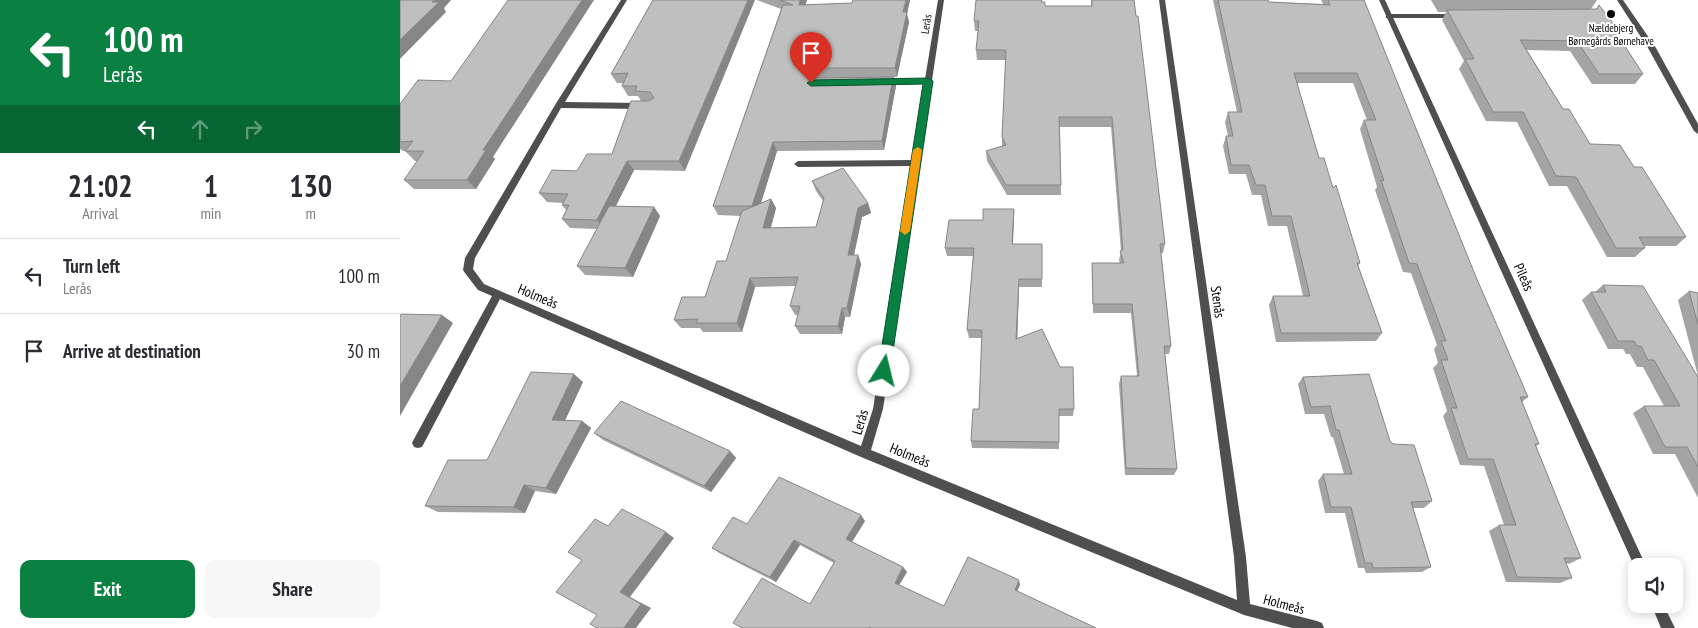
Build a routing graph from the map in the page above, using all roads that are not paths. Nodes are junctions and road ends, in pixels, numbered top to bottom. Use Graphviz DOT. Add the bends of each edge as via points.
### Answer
graph roads {
  1 [pos="624,0"];
  2 [pos="941,0"];
  3 [pos="1162,0"];
  4 [pos="1382,0"];
  5 [pos="1620,0"];
  6 [pos="1389,16"];
  7 [pos="1468,16"];
  8 [pos="928,81"];
  9 [pos="870,82"];
  10 [pos="559,105"];
  11 [pos="654,106"];
  12 [pos="1698,131"];
  13 [pos="916,163"];
  14 [pos="798,164"];
  15 [pos="497,295"];
  16 [pos="418,443"];
  17 [pos="865,452"];
  18 [pos="1636,558"];
  19 [pos="1244,609"];
  20 [pos="1661,613"];
  21 [pos="1317,628"];
  22 [pos="1668,628"];
  1 -- 10 [label="street, Holmeås"];
  2 -- 8 [label="street, Lerås"];
  3 -- 19 [label="street, Stenås" via="1240,558"];
  4 -- 6 [label="street, Pileås"];
  5 -- 12 [label="street" via="1652,48"];
  6 -- 7 [label="street"];
  6 -- 18 [label="street, Pileås"];
  8 -- 9 [label="street"];
  8 -- 13 [label="street, Lerås"];
  10 -- 11 [label="street"];
  10 -- 15 [label="street, Holmeås" via="470,258 468,270 473,280 481,288"];
  13 -- 14 [label="street"];
  13 -- 17 [label="street, Lerås" via="878,409"];
  15 -- 16 [label="street, Holmeås"];
  15 -- 17 [label="street, Holmeås"];
  17 -- 19 [label="street, Holmeås"];
  19 -- 21 [label="street, Holmeås"];
  20 -- 22 [label="street"];
}
